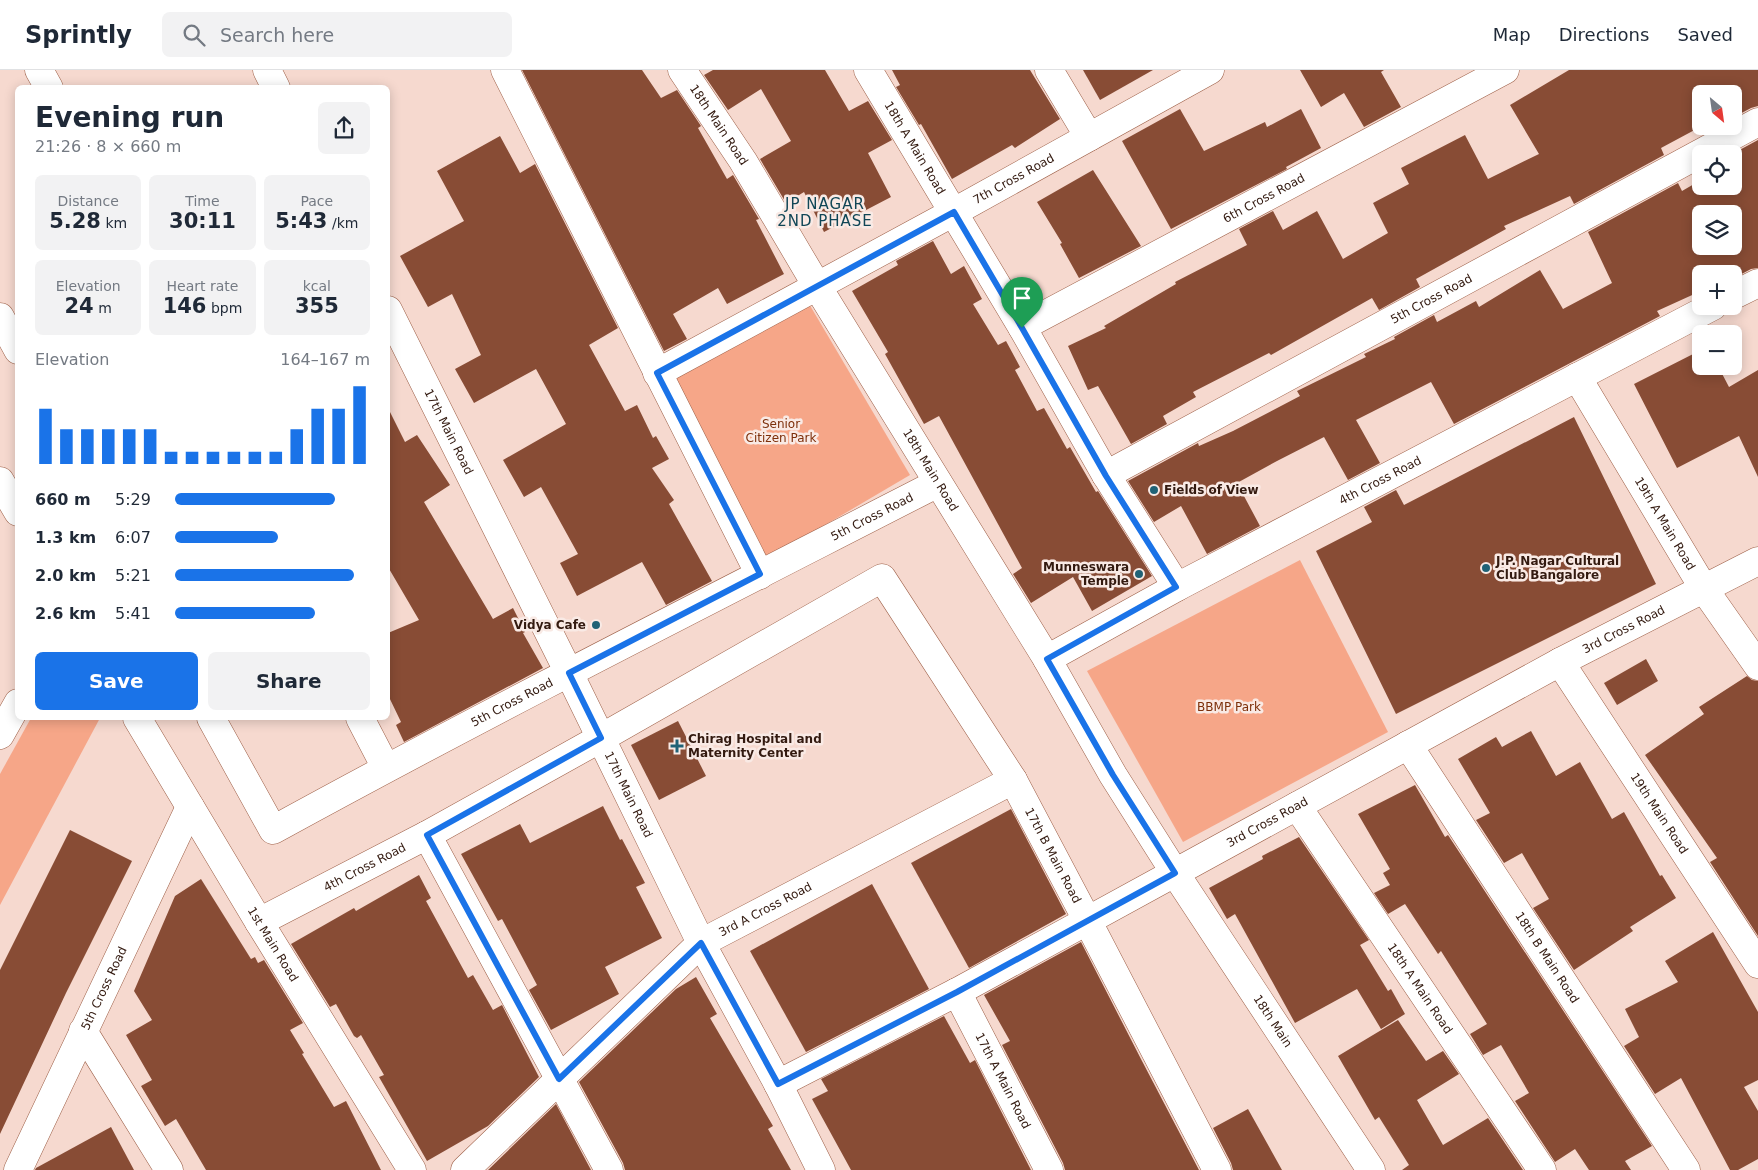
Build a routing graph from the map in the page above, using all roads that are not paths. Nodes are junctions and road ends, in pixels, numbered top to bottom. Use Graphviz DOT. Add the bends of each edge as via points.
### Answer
graph roads {
  1 [pos="39,70"];
  2 [pos="268,70"];
  3 [pos="505,70"];
  4 [pos="682,70"];
  5 [pos="868,70"];
  6 [pos="1049,70"];
  7 [pos="1210,70"];
  8 [pos="1505,70"];
  9 [pos="47,85"];
  10 [pos="275,85"];
  11 [pos="1758,122"];
  12 [pos="1089,137"];
  13 [pos="954,212"];
  14 [pos="1758,283"];
  15 [pos="818,286"];
  16 [pos="1742,291"];
  17 [pos="390,314"];
  18 [pos="1696,315"];
  19 [pos="0,317"];
  20 [pos="1022,328"];
  21 [pos="15,344"];
  22 [pos="657,373"];
  23 [pos="1577,377"];
  24 [pos="1106,476"];
  25 [pos="0,481"];
  26 [pos="938,483"];
  27 [pos="15,507"];
  28 [pos="1758,561"];
  29 [pos="760,574"];
  30 [pos="882,578"];
  31 [pos="1176,587"];
  32 [pos="1704,588"];
  33 [pos="1047,659"];
  34 [pos="1560,662"];
  35 [pos="1758,666"];
  36 [pos="569,673"];
  37 [pos="15,708"];
  38 [pos="138,720"];
  39 [pos="212,720"];
  40 [pos="361,720"];
  41 [pos="0,735"];
  42 [pos="601,738"];
  43 [pos="1408,745"];
  44 [pos="386,768"];
  45 [pos="1013,780"];
  46 [pos="1297,806"];
  47 [pos="190,807"];
  48 [pos="427,835"];
  49 [pos="1175,873"];
  50 [pos="1088,920"];
  51 [pos="259,922"];
  52 [pos="701,943"];
  53 [pos="1758,964"];
  54 [pos="957,992"];
  55 [pos="83,1031"];
  56 [pos="559,1079"];
  57 [pos="778,1084"];
  58 [pos="18,1170"];
  59 [pos="169,1170"];
  60 [pos="412,1170"];
  61 [pos="464,1170"];
  62 [pos="609,1170"];
  63 [pos="821,1170"];
  64 [pos="1049,1170"];
  65 [pos="1217,1170"];
  66 [pos="1371,1170"];
  67 [pos="1542,1170"];
  68 [pos="1686,1170"];
  1 -- 9 [label="street"];
  2 -- 10 [label="street"];
  3 -- 22 [label="street"];
  4 -- 15 [label="street, 18th Main Road"];
  5 -- 13 [label="street, 18th A Main Road"];
  6 -- 12 [label="street"];
  7 -- 12 [label="street, 7th Cross Road"];
  8 -- 20 [label="street, 6th Cross Road"];
  11 -- 24 [label="street, 5th Cross Road"];
  12 -- 13 [label="street, 7th Cross Road"];
  13 -- 15 [label="street, 7th Cross Road"];
  13 -- 20 [label="street, 18th A Main Road"];
  14 -- 16 [label="street"];
  15 -- 22 [label="street, 7th Cross Road"];
  15 -- 26 [label="street, 18th Main Road"];
  17 -- 36 [label="street, 17th Main Road"];
  18 -- 23 [label="street, 4th Cross Road"];
  19 -- 21 [label="street"];
  20 -- 24 [label="street, 18th A Main Road"];
  22 -- 29 [label="street"];
  23 -- 31 [label="street, 4th Cross Road"];
  23 -- 32 [label="street, 19th A Main Road"];
  24 -- 31 [label="street, 18th A Main Road"];
  25 -- 27 [label="street"];
  26 -- 29 [label="street, 5th Cross Road"];
  26 -- 33 [label="street, 18th Main Road"];
  28 -- 32 [label="street, 3rd Cross Road"];
  29 -- 36 [label="street, 5th Cross Road"];
  30 -- 42 [label="street, 4th Cross Road"];
  30 -- 45 [label="street, 17th B Main Road"];
  31 -- 33 [label="street, 4th Cross Road"];
  32 -- 34 [label="street, 3rd Cross Road"];
  32 -- 35 [label="street, 19th A Main Road"];
  33 -- 49 [label="street, 18th Main Road" via="1113,775"];
  34 -- 43 [label="street, 3rd Cross Road"];
  34 -- 53 [label="street, 19th Main Road"];
  36 -- 42 [label="street, 17th Main Road"];
  36 -- 44 [label="street, 5th Cross Road"];
  37 -- 41 [label="street"];
  38 -- 47 [label="street, 1st Main Road"];
  39 -- 44 [label="street, 5th Cross Road" via="273,830"];
  40 -- 44 [label="street"];
  42 -- 48 [label="street, 4th Cross Road"];
  42 -- 52 [label="street, 17th Main Road"];
  43 -- 46 [label="street, 3rd Cross Road"];
  43 -- 68 [label="street, 18th B Main Road"];
  45 -- 50 [label="street, 17th B Main Road"];
  45 -- 52 [label="street, 3rd A Cross Road"];
  46 -- 49 [label="street, 3rd Cross Road"];
  46 -- 67 [label="street, 18th A Main Road"];
  47 -- 51 [label="street, 1st Main Road"];
  47 -- 55 [label="street, 5th Cross Road"];
  48 -- 51 [label="street, 4th Cross Road"];
  48 -- 56 [label="street"];
  49 -- 50 [label="street, 3rd Cross Road"];
  49 -- 66 [label="street, 18th Main"];
  50 -- 54 [label="street, 3rd Cross Road"];
  50 -- 65 [label="street, 17th B Main Road"];
  51 -- 60 [label="street, 1st Main Road"];
  52 -- 56 [label="street, 3rd A Cross Road"];
  52 -- 57 [label="street, 17th Main Road"];
  54 -- 57 [label="street, 3rd Cross Road"];
  54 -- 64 [label="street, 17th A Main Road"];
  55 -- 58 [label="street, 5th Cross Road"];
  55 -- 59 [label="street"];
  56 -- 61 [label="street, 3rd A Cross Road"];
  56 -- 62 [label="street"];
  57 -- 63 [label="street, 17th Main Road"];
}
